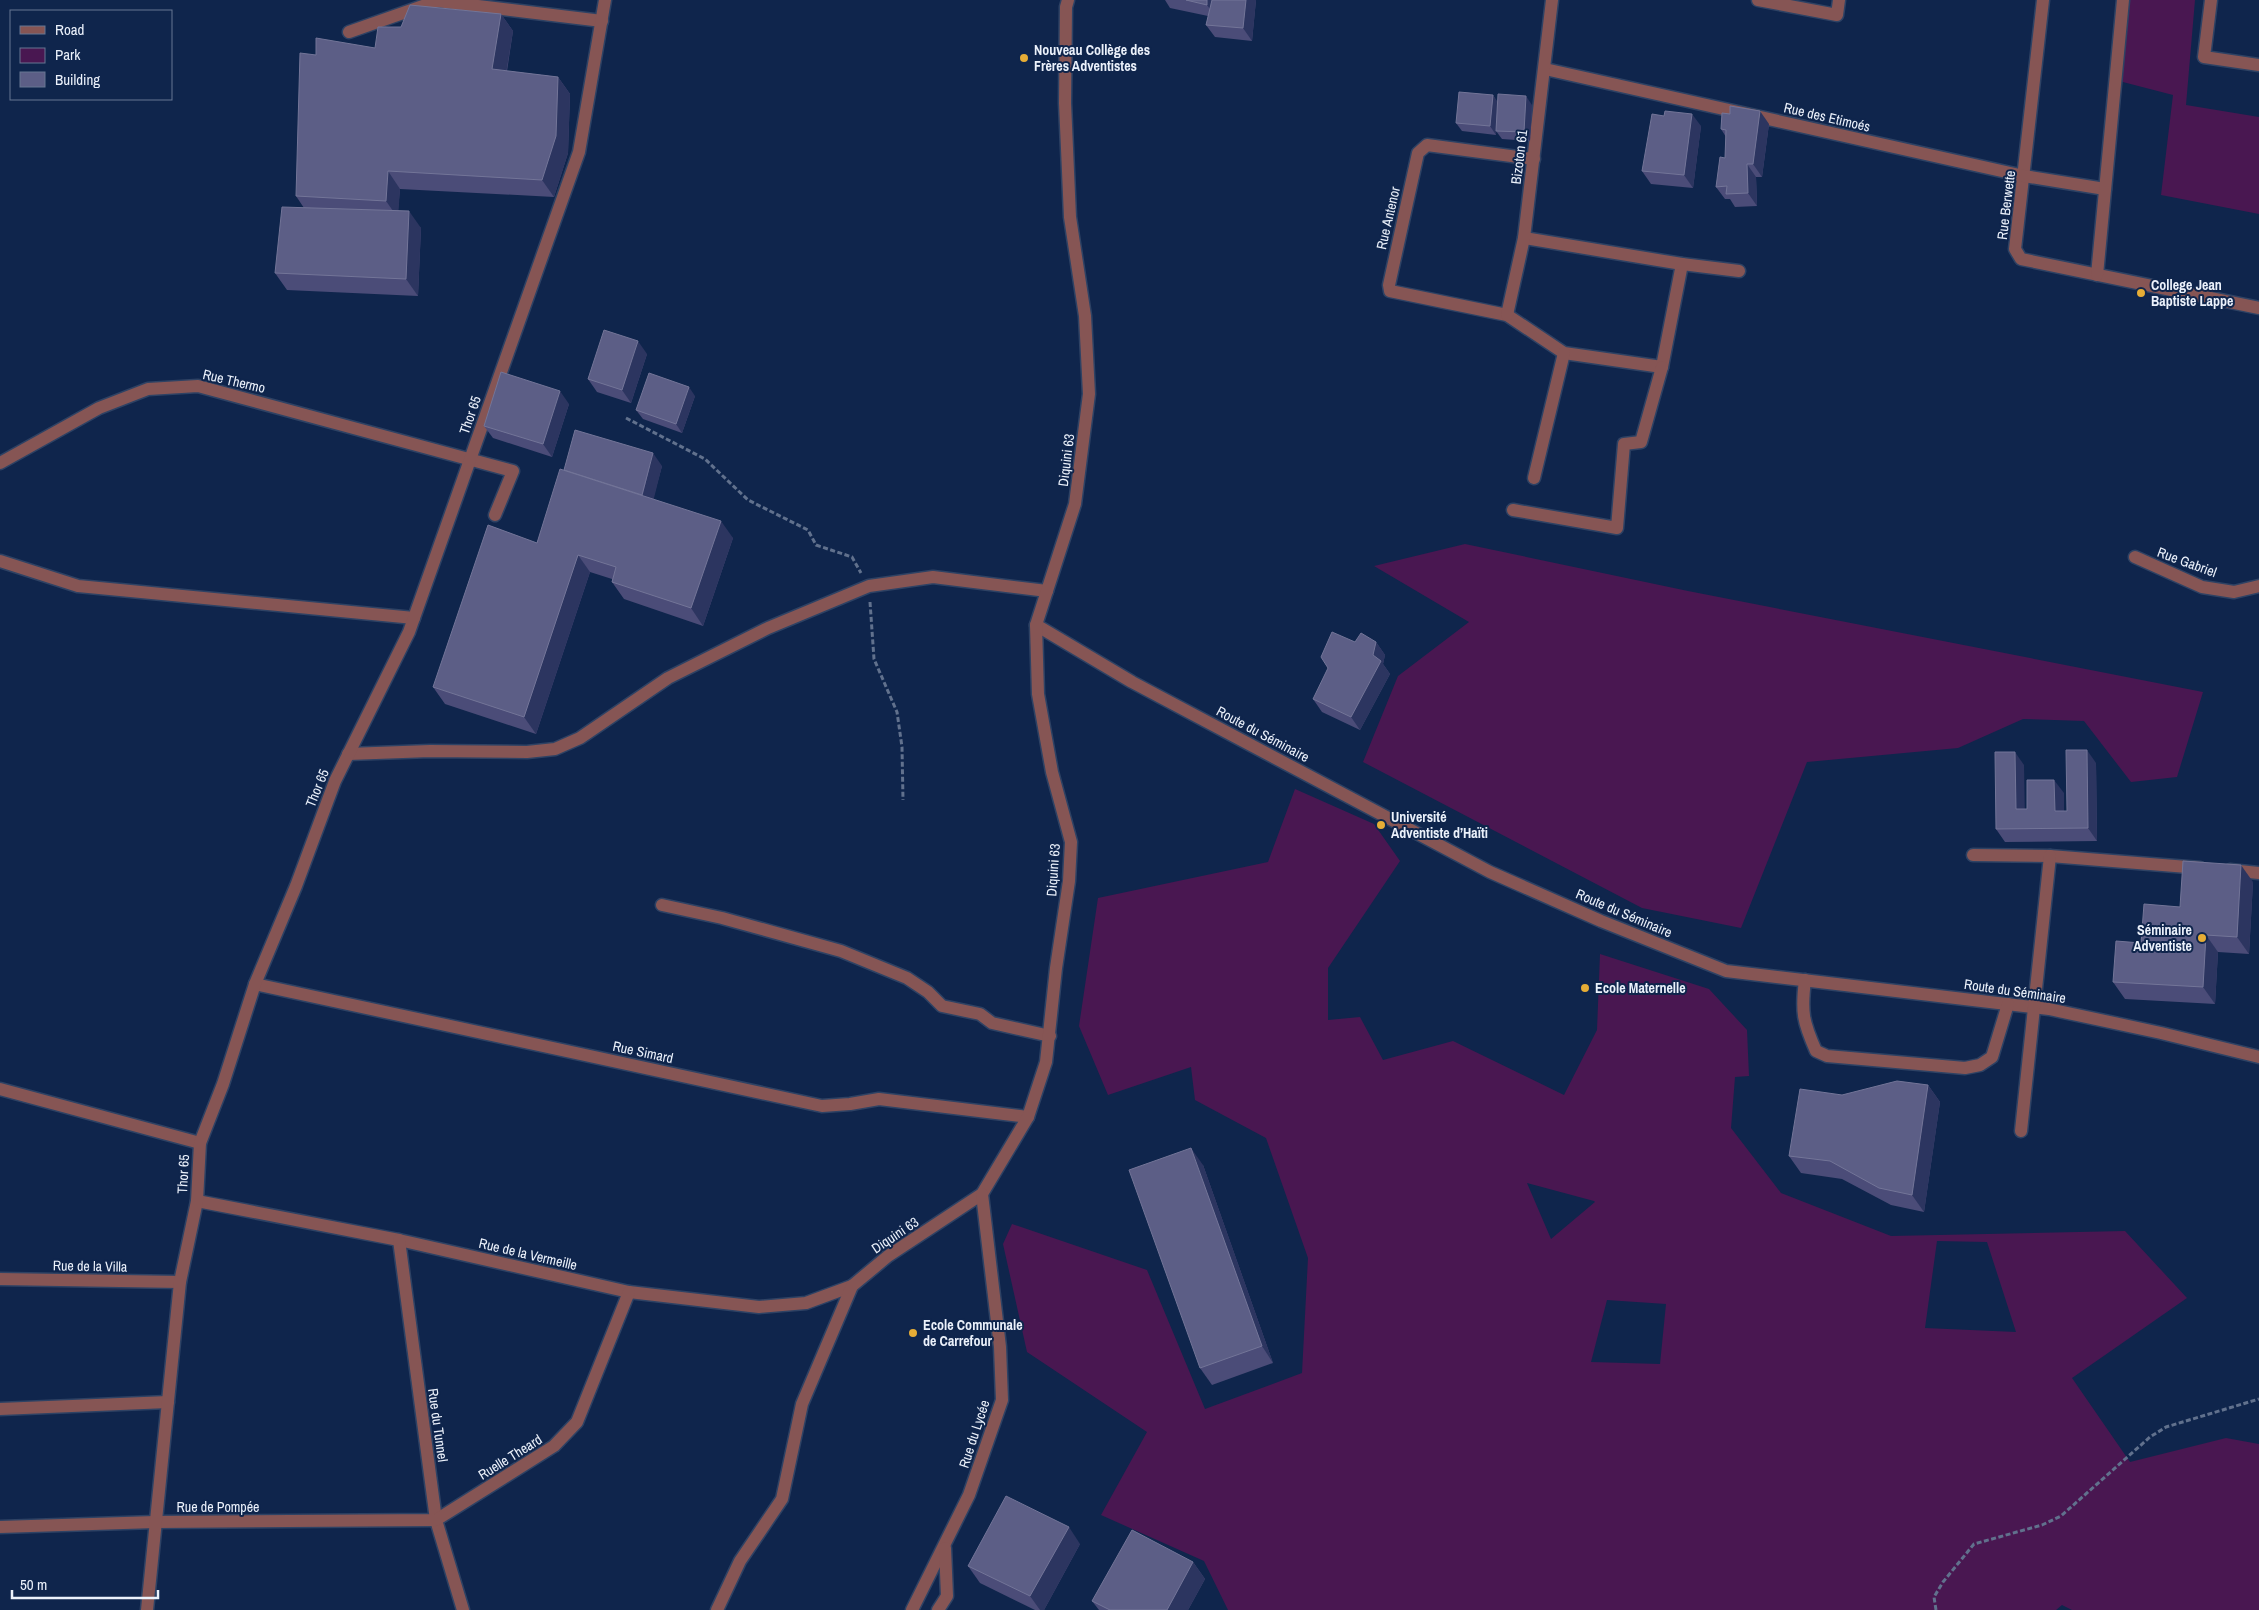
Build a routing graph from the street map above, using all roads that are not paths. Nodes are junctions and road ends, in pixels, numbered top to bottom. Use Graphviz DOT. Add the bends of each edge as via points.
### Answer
graph roads {
  1 [pos="605,0"];
  2 [pos="1068,0"];
  3 [pos="1552,0"];
  4 [pos="1758,0"];
  5 [pos="1839,0"];
  6 [pos="2043,0"];
  7 [pos="2123,0"];
  8 [pos="2211,0"];
  9 [pos="602,21"];
  10 [pos="350,32"];
  11 [pos="2259,66"];
  12 [pos="1544,69"];
  13 [pos="1534,159"];
  14 [pos="2024,176"];
  15 [pos="2105,189"];
  16 [pos="1524,238"];
  17 [pos="1682,264"];
  18 [pos="1739,271"];
  19 [pos="2097,275"];
  20 [pos="2259,308"];
  21 [pos="1507,315"];
  22 [pos="1564,353"];
  23 [pos="1662,367"];
  24 [pos="471,458"];
  25 [pos="0,463"];
  26 [pos="1534,478"];
  27 [pos="1513,510"];
  28 [pos="495,515"];
  29 [pos="2135,557"];
  30 [pos="0,561"];
  31 [pos="2259,586"];
  32 [pos="1047,591"];
  33 [pos="414,618"];
  34 [pos="1036,625"];
  35 [pos="348,754"];
  36 [pos="1973,855"];
  37 [pos="2050,856"];
  38 [pos="2259,873"];
  39 [pos="662,905"];
  40 [pos="1805,980"];
  41 [pos="255,984"];
  42 [pos="2008,1004"];
  43 [pos="2034,1008"];
  44 [pos="1050,1036"];
  45 [pos="2259,1057"];
  46 [pos="0,1089"];
  47 [pos="1028,1117"];
  48 [pos="2021,1131"];
  49 [pos="200,1143"];
  50 [pos="982,1194"];
  51 [pos="197,1201"];
  52 [pos="399,1240"];
  53 [pos="0,1279"];
  54 [pos="180,1282"];
  55 [pos="852,1286"];
  56 [pos="629,1292"];
  57 [pos="168,1402"];
  58 [pos="0,1408"];
  59 [pos="436,1520"];
  60 [pos="155,1522"];
  61 [pos="0,1527"];
  62 [pos="945,1546"];
  63 [pos="147,1610"];
  64 [pos="463,1610"];
  65 [pos="717,1610"];
  66 [pos="912,1610"];
  67 [pos="938,1610"];
  1 -- 9 [label="street, Thor 65"];
  2 -- 32 [label="street, Diquini 63" via="1066,103 1070,217 1085,316 1089,394 1075,504"];
  3 -- 12 [label="street, Bizoton 61"];
  4 -- 5 [label="street" via="1837,15"];
  6 -- 14 [label="street, Rue Berwette"];
  7 -- 15 [label="street"];
  8 -- 11 [label="street" via="2204,57"];
  9 -- 10 [label="street" via="437,1"];
  9 -- 24 [label="street, Thor 65" via="579,152"];
  12 -- 13 [label="street, Bizoton 61"];
  12 -- 14 [label="street, Rue des Etimoés"];
  13 -- 16 [label="street, Bizoton 61"];
  13 -- 21 [label="street, Rue Antenor" via="1427,145 1422,148 1418,153 1389,285 1390,291 1395,293"];
  14 -- 15 [label="street, Rue des Etimoés"];
  14 -- 19 [label="street, Rue Berwette" via="2017,254 2021,259"];
  15 -- 19 [label="street"];
  16 -- 17 [label="street"];
  16 -- 21 [label="street, Bizoton 61"];
  17 -- 18 [label="street"];
  17 -- 23 [label="street"];
  19 -- 20 [label="street, Rue Berwette"];
  21 -- 22 [label="street"];
  22 -- 23 [label="street"];
  22 -- 26 [label="street"];
  23 -- 27 [label="street" via="1641,442 1624,444 1617,528"];
  24 -- 25 [label="street, Rue Thermo" via="198,386 148,389 99,408"];
  24 -- 28 [label="street, Rue Thermo" via="513,471"];
  24 -- 33 [label="street, Thor 65"];
  29 -- 31 [label="street, Rue Gabriel" via="2202,587 2234,592"];
  30 -- 33 [label="street" via="78,586"];
  32 -- 34 [label="street, Diquini 63"];
  32 -- 35 [label="street" via="933,578 869,586 768,628 668,678 580,738 555,749"];
  33 -- 35 [label="street, Thor 65" via="410,632"];
  34 -- 40 [label="street, Route du Séminaire" via="1132,682 1490,872 1600,921 1726,971"];
  34 -- 44 [label="street, Diquini 63" via="1038,694 1052,772 1071,842"];
  35 -- 41 [label="street, Thor 65"];
  36 -- 37 [label="street"];
  37 -- 38 [label="street"];
  37 -- 43 [label="street"];
  39 -- 44 [label="street" via="722,918 841,952 907,978 942,1006 980,1014 992,1023"];
  40 -- 42 [label="street, Route du Séminaire"];
  40 -- 42 [label="street" via="1802,1006 1805,1026 1816,1051 1827,1056 1965,1068 1980,1065 1992,1057"];
  41 -- 47 [label="street, Rue Simard" via="822,1106 879,1099"];
  41 -- 49 [label="street, Thor 65"];
  42 -- 43 [label="street, Route du Séminaire"];
  43 -- 45 [label="street, Route du Séminaire" via="2162,1033"];
  43 -- 48 [label="street"];
  44 -- 47 [label="street, Diquini 63" via="1040,1086"];
  46 -- 49 [label="street"];
  47 -- 50 [label="street, Diquini 63"];
  49 -- 51 [label="street, Thor 65"];
  50 -- 55 [label="street, Diquini 63" via="888,1256"];
  50 -- 62 [label="street, Rue du Lycée" via="1000,1348 1002,1400 970,1495"];
  51 -- 52 [label="street, Rue de la Vermeille"];
  51 -- 54 [label="street, Thor 65"];
  52 -- 56 [label="street, Rue de la Vermeille"];
  52 -- 59 [label="street, Rue du Tunnel"];
  53 -- 54 [label="street, Rue de la Villa"];
  54 -- 57 [label="street, Thor 65"];
  55 -- 56 [label="street, Rue de la Vermeille" via="806,1303 759,1307"];
  55 -- 65 [label="street, Diquini 63" via="802,1404 782,1499 740,1561"];
  56 -- 59 [label="street, Ruelle Theard" via="577,1422 554,1446"];
  57 -- 58 [label="street"];
  57 -- 60 [label="street, Thor 65"];
  59 -- 60 [label="street, Rue de Pompée"];
  59 -- 64 [label="street, Rue du Tunnel"];
  60 -- 61 [label="street, Rue de Pompée"];
  60 -- 63 [label="street, Thor 65"];
  62 -- 66 [label="street, Rue du Lycée"];
  62 -- 67 [label="street" via="947,1596"];
}
